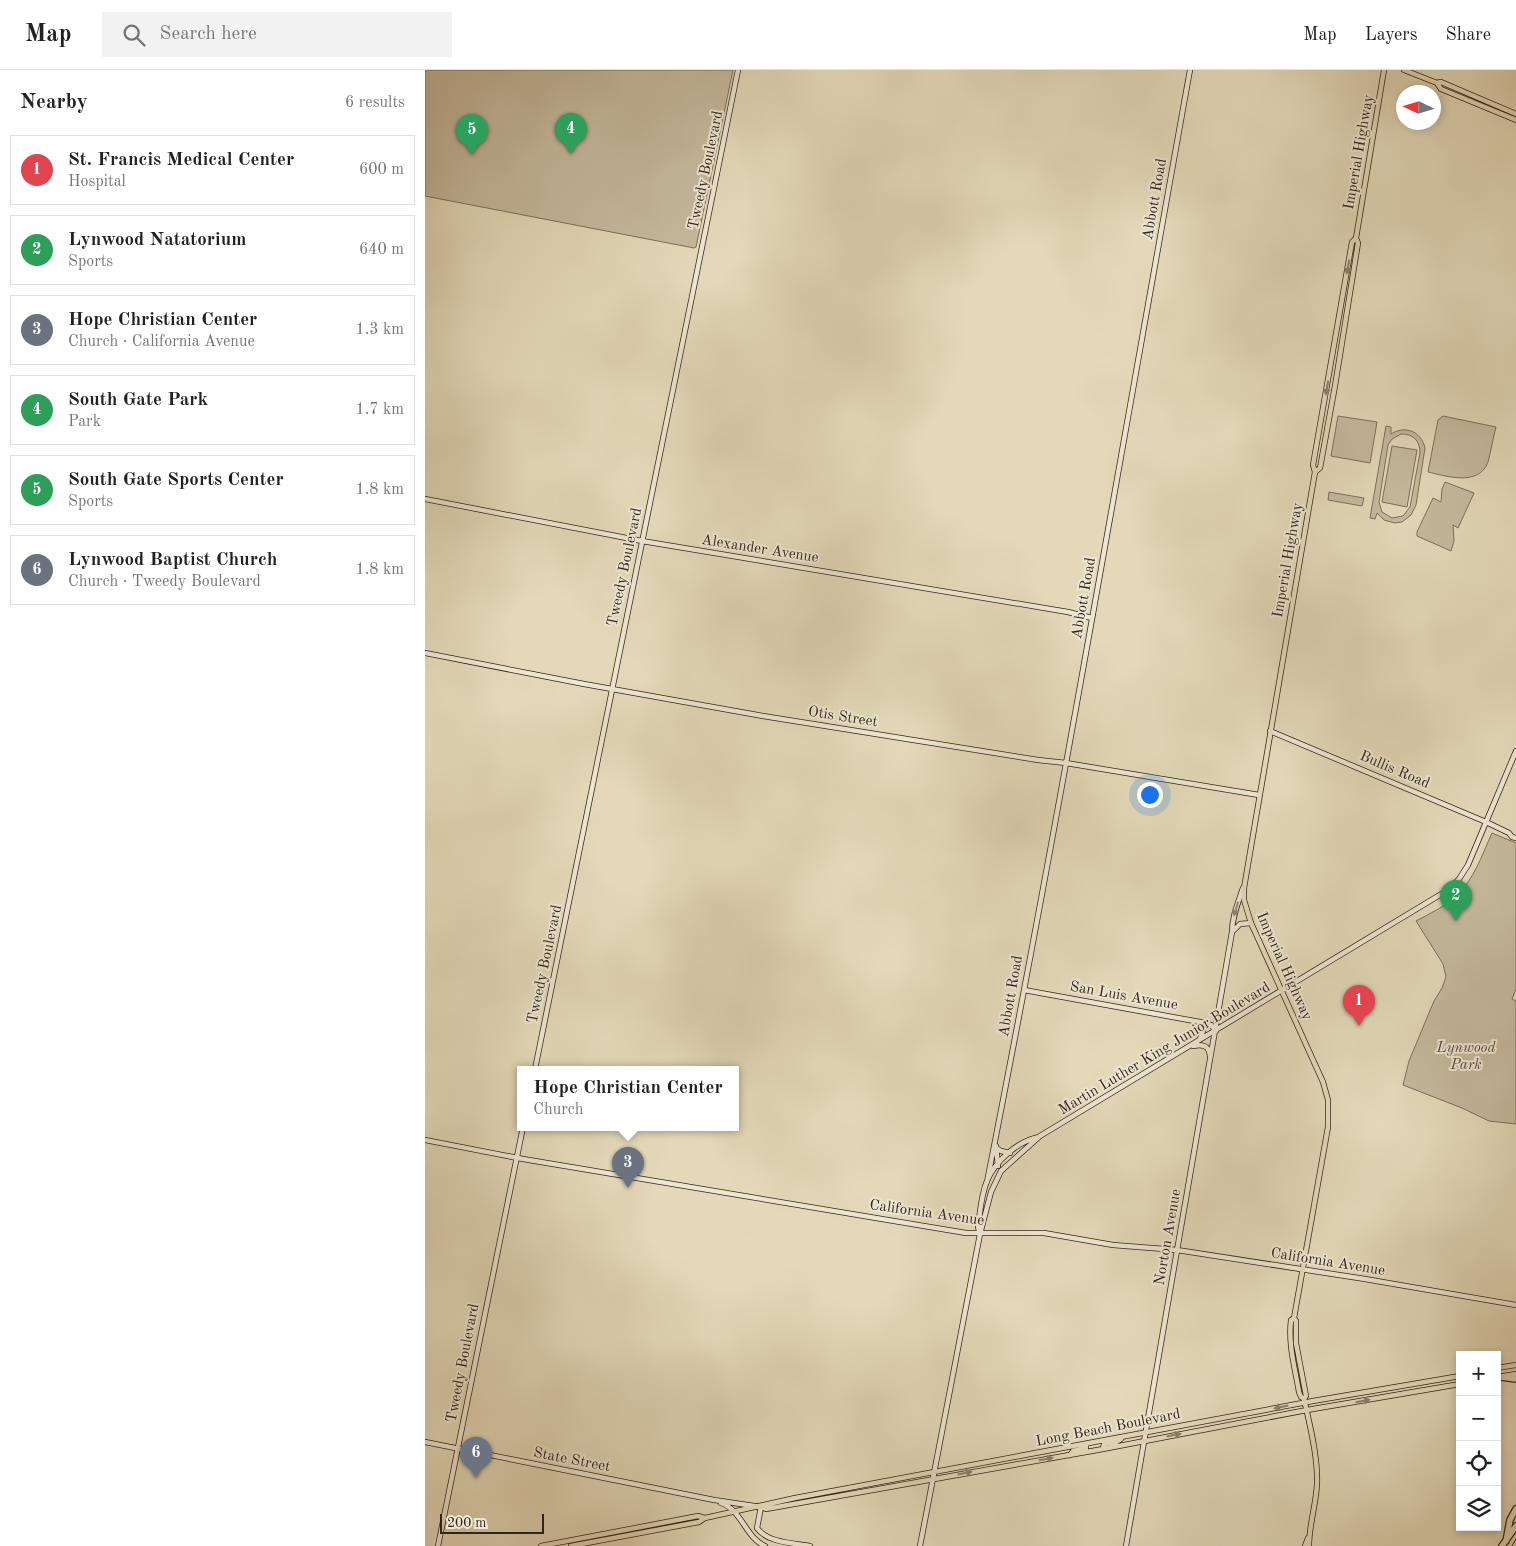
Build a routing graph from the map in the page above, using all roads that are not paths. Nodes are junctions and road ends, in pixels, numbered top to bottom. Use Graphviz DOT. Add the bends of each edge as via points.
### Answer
graph roads {
  1 [pos="738,70"];
  2 [pos="1190,70"];
  3 [pos="1384,70"];
  4 [pos="1404,70"];
  5 [pos="1437,83"];
  6 [pos="1516,114"];
  7 [pos="1516,120"];
  8 [pos="1356,238"];
  9 [pos="1315,472"];
  10 [pos="425,499"];
  11 [pos="642,541"];
  12 [pos="1092,618"];
  13 [pos="425,653"];
  14 [pos="612,689"];
  15 [pos="1270,731"];
  16 [pos="1516,751"];
  17 [pos="1066,763"];
  18 [pos="1259,795"];
  19 [pos="1486,822"];
  20 [pos="1509,833"];
  21 [pos="1516,833"];
  22 [pos="1516,838"];
  23 [pos="1244,888"];
  24 [pos="1251,923"];
  25 [pos="1232,932"];
  26 [pos="1025,990"];
  27 [pos="1282,991"];
  28 [pos="1200,1022"];
  29 [pos="1216,1031"];
  30 [pos="1198,1041"];
  31 [pos="1189,1047"];
  32 [pos="1210,1064"];
  33 [pos="536,1066"];
  34 [pos="998,1130"];
  35 [pos="522,1131"];
  36 [pos="1040,1136"];
  37 [pos="425,1140"];
  38 [pos="996,1148"];
  39 [pos="1010,1153"];
  40 [pos="517,1158"];
  41 [pos="997,1165"];
  42 [pos="1001,1171"];
  43 [pos="987,1182"];
  44 [pos="980,1234"];
  45 [pos="1177,1250"];
  46 [pos="1302,1269"];
  47 [pos="1516,1305"];
  48 [pos="1516,1365"];
  49 [pos="1501,1367"];
  50 [pos="1516,1374"];
  51 [pos="1456,1377"];
  52 [pos="1501,1377"];
  53 [pos="1501,1377"];
  54 [pos="1516,1380"];
  55 [pos="1456,1385"];
  56 [pos="1305,1401"];
  57 [pos="1307,1410"];
  58 [pos="1146,1433"];
  59 [pos="1121,1437"];
  60 [pos="1145,1441"];
  61 [pos="425,1442"];
  62 [pos="1086,1444"];
  63 [pos="458,1448"];
  64 [pos="1103,1449"];
  65 [pos="1070,1455"];
  66 [pos="933,1473"];
  67 [pos="932,1480"];
  68 [pos="714,1500"];
  69 [pos="761,1507"];
  70 [pos="1516,1509"];
  71 [pos="735,1512"];
  72 [pos="705,1518"];
  73 [pos="1516,1526"];
  74 [pos="1309,1536"];
  75 [pos="1504,1543"];
  76 [pos="438,1546"];
  77 [pos="541,1546"];
  78 [pos="571,1546"];
  79 [pos="765,1546"];
  80 [pos="810,1546"];
  81 [pos="920,1546"];
  82 [pos="1126,1546"];
  83 [pos="1305,1546"];
  84 [pos="1309,1546"];
  1 -- 11 [label="main road, Tweedy Boulevard"];
  2 -- 12 [label="main road, Abbott Road"];
  3 -- 8 [label="main road, Imperial Highway"];
  4 -- 5 [label="main road"];
  5 -- 6 [label="main road"];
  5 -- 7 [label="main road" via="1441,89"];
  8 -- 9 [label="main road, Imperial Highway, one-way" via="1352,242 1313,465"];
  8 -- 9 [label="main road, Imperial Highway" via="1358,243 1335,386 1320,468"];
  9 -- 15 [label="main road, Imperial Highway"];
  10 -- 11 [label="main road, Alexander Avenue"];
  11 -- 12 [label="main road, Alexander Avenue"];
  11 -- 14 [label="main road, Tweedy Boulevard"];
  12 -- 17 [label="main road, Abbott Road"];
  13 -- 14 [label="main road, Otis Street"];
  14 -- 17 [label="main road, Otis Street" via="773,718"];
  14 -- 33 [label="main road, Tweedy Boulevard"];
  15 -- 18 [label="main road, Imperial Highway"];
  15 -- 19 [label="main road, Bullis Road"];
  16 -- 19 [label="main road, Martin Luther King Junior Boulevard"];
  17 -- 18 [label="main road, Otis Street"];
  17 -- 26 [label="main road, Abbott Road"];
  18 -- 23 [label="main road, Imperial Highway"];
  19 -- 20 [label="main road, Bullis Road"];
  19 -- 27 [label="main road, Martin Luther King Junior Boulevard" via="1468,866 1448,890"];
  20 -- 21 [label="main road, Bullis Road"];
  20 -- 22 [label="main road, Bullis Road"];
  23 -- 24 [label="main road, Imperial Highway"];
  23 -- 25 [label="main road, Norton Avenue, one-way" via="1236,906"];
  24 -- 25 [label="main road" via="1240,924"];
  24 -- 27 [label="main road, Imperial Highway"];
  25 -- 29 [label="main road, Norton Avenue"];
  26 -- 28 [label="main road, San Luis Avenue"];
  26 -- 34 [label="main road, Abbott Road"];
  27 -- 29 [label="main road, Martin Luther King Junior Boulevard"];
  27 -- 46 [label="main road, Imperial Highway" via="1323,1082 1329,1109"];
  28 -- 29 [label="main road, San Luis Avenue"];
  28 -- 30 [label="main road" via="1203,1031"];
  29 -- 30 [label="main road, Martin Luther King Junior Boulevard"];
  29 -- 32 [label="main road, Norton Avenue"];
  30 -- 31 [label="main road, Martin Luther King Junior Boulevard"];
  31 -- 32 [label="main road" via="1206,1046"];
  31 -- 36 [label="main road, Martin Luther King Junior Boulevard"];
  32 -- 45 [label="main road, Norton Avenue"];
  34 -- 38 [label="main road, Abbott Road"];
  34 -- 43 [label="main road, Abbott Road"];
  35 -- 40 [label="main road, Tweedy Boulevard"];
  36 -- 39 [label="main road, Martin Luther King Junior Boulevard"];
  36 -- 42 [label="main road, Martin Luther King Junior Boulevard"];
  37 -- 40 [label="main road, California Avenue"];
  38 -- 39 [label="main road"];
  38 -- 41 [label="main road, Abbott Road"];
  39 -- 41 [label="main road, Martin Luther King Junior Boulevard"];
  40 -- 44 [label="main road, California Avenue"];
  40 -- 63 [label="main road, Tweedy Boulevard"];
  41 -- 42 [label="main road"];
  41 -- 43 [label="main road, Martin Luther King Junior Boulevard"];
  42 -- 44 [label="main road, Martin Luther King Junior Boulevard" via="991,1192"];
  43 -- 44 [label="main road, Martin Luther King Junior Boulevard" via="978,1227"];
  44 -- 45 [label="main road, California Avenue" via="1044,1233"];
  44 -- 66 [label="main road, Martin Luther King Junior Boulevard"];
  45 -- 46 [label="main road, California Avenue"];
  45 -- 58 [label="main road, Norton Avenue"];
  46 -- 47 [label="main road, California Avenue"];
  46 -- 56 [label="main road, Imperial Highway" via="1294,1318 1291,1320 1290,1349 1301,1397"];
  48 -- 49 [label="main road"];
  50 -- 52 [label="main road"];
  51 -- 56 [label="main road, Long Beach Boulevard"];
  53 -- 54 [label="highway"];
  57 -- 55 [label="main road, Long Beach Boulevard, one-way"];
  56 -- 57 [label="main road, Imperial Highway"];
  56 -- 58 [label="main road, Long Beach Boulevard, one-way"];
  60 -- 57 [label="main road, Long Beach Boulevard, one-way"];
  57 -- 74 [label="main road, Imperial Highway" via="1317,1478"];
  58 -- 59 [label="main road, Long Beach Boulevard"];
  58 -- 60 [label="main road, Norton Avenue"];
  59 -- 62 [label="main road, Long Beach Boulevard"];
  59 -- 64 [label="main road" via="1104,1444"];
  60 -- 64 [label="main road, Long Beach Boulevard"];
  60 -- 82 [label="main road, Norton Avenue"];
  61 -- 63 [label="main road, State Street"];
  62 -- 65 [label="main road" via="1086,1448"];
  62 -- 66 [label="main road, Long Beach Boulevard"];
  63 -- 68 [label="main road, State Street"];
  63 -- 76 [label="main road, Tweedy Boulevard"];
  64 -- 65 [label="main road, Long Beach Boulevard"];
  67 -- 65 [label="main road, Long Beach Boulevard, one-way"];
  66 -- 67 [label="main road, Martin Luther King Junior Boulevard"];
  66 -- 69 [label="main road, Long Beach Boulevard"];
  67 -- 69 [label="main road, Long Beach Boulevard" via="766,1509"];
  67 -- 81 [label="main road, Martin Luther King Junior Boulevard"];
  68 -- 69 [label="main road, State Street"];
  68 -- 71 [label="main road, State Street"];
  69 -- 71 [label="main road, Long Beach Boulevard"];
  69 -- 80 [label="main road" via="757,1528 765,1536"];
  70 -- 75 [label="highway"];
  71 -- 72 [label="main road, Long Beach Boulevard"];
  71 -- 79 [label="main road, State Street" via="755,1541"];
  72 -- 77 [label="main road, Long Beach Boulevard" via="698,1516"];
  72 -- 78 [label="main road, Long Beach Boulevard" via="699,1522"];
  73 -- 75 [label="highway"];
  74 -- 83 [label="main road, Imperial Highway"];
  74 -- 84 [label="main road, Imperial Highway"];
}
